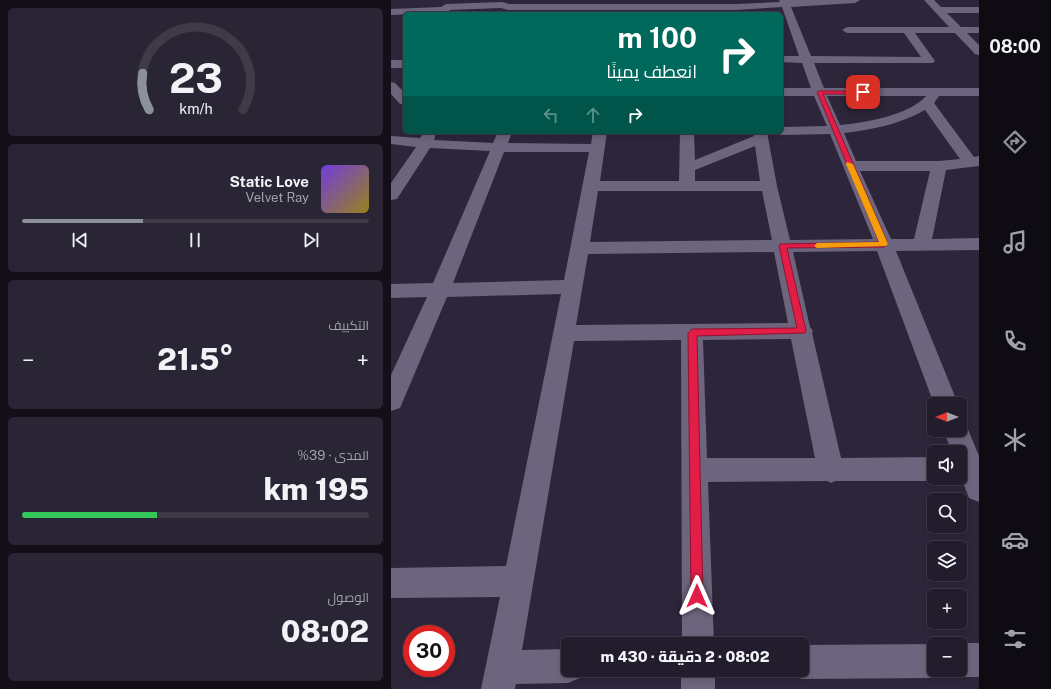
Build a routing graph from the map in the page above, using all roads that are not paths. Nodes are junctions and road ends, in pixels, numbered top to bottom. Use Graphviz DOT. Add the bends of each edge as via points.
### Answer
graph roads {
  1 [pos="855,0"];
  2 [pos="929,0"];
  3 [pos="828,1"];
  4 [pos="785,2"];
  5 [pos="684,3"];
  6 [pos="505,7"];
  7 [pos="561,7"];
  8 [pos="624,7"];
  9 [pos="736,7"];
  10 [pos="445,8"];
  11 [pos="939,10"];
  12 [pos="979,10"];
  13 [pos="391,12"];
  14 [pos="847,30"];
  15 [pos="907,30"];
  16 [pos="958,30"];
  17 [pos="979,30"];
  18 [pos="979,52"];
  19 [pos="783,59"];
  20 [pos="807,60"];
  21 [pos="861,60"];
  22 [pos="391,86"];
  23 [pos="783,92"];
  24 [pos="819,92"];
  25 [pos="936,92"];
  26 [pos="979,92"];
  27 [pos="927,104"];
  28 [pos="403,108"];
  29 [pos="783,131"];
  30 [pos="836,131"];
  31 [pos="687,134"];
  32 [pos="760,135"];
  33 [pos="428,138"];
  34 [pos="391,140"];
  35 [pos="502,140"];
  36 [pos="599,140"];
  37 [pos="974,161"];
  38 [pos="850,166"];
  39 [pos="939,166"];
  40 [pos="687,168"];
  41 [pos="591,186"];
  42 [pos="687,186"];
  43 [pos="769,186"];
  44 [pos="391,195"];
  45 [pos="884,244"];
  46 [pos="922,244"];
  47 [pos="783,246"];
  48 [pos="977,247"];
  49 [pos="580,248"];
  50 [pos="573,288"];
  51 [pos="440,290"];
  52 [pos="391,291"];
  53 [pos="802,331"];
  54 [pos="565,333"];
  55 [pos="692,333"];
  56 [pos="943,397"];
  57 [pos="391,401"];
  58 [pos="959,437"];
  59 [pos="927,469"];
  60 [pos="696,470"];
  61 [pos="831,471"];
  62 [pos="972,474"];
  63 [pos="518,581"];
  64 [pos="391,583"];
  65 [pos="697,637"];
  66 [pos="967,660"];
  67 [pos="979,660"];
  68 [pos="927,661"];
  69 [pos="809,662"];
  70 [pos="561,667"];
  71 [pos="698,677"];
  72 [pos="500,678"];
  73 [pos="698,689"];
  1 -- 3 [label="street"];
  2 -- 11 [label="street"];
  3 -- 4 [label="street"];
  3 -- 14 [label="street"];
  4 -- 9 [label="street"];
  4 -- 20 [label="street"];
  5 -- 8 [label="street"];
  5 -- 9 [label="street"];
  6 -- 7 [label="street"];
  6 -- 10 [label="street"];
  7 -- 8 [label="street"];
  10 -- 13 [label="street"];
  11 -- 12 [label="street"];
  11 -- 16 [label="street"];
  14 -- 15 [label="street"];
  14 -- 21 [label="street"];
  15 -- 16 [label="street"];
  15 -- 21 [label="street" via="929,61"];
  16 -- 17 [label="street"];
  16 -- 18 [label="street"];
  19 -- 20 [label="street"];
  20 -- 21 [label="street"];
  20 -- 24 [label="street"];
  22 -- 28 [label="street"];
  23 -- 24 [label="street"];
  24 -- 25 [label="street"];
  24 -- 30 [label="street"];
  25 -- 26 [label="street"];
  25 -- 27 [label="street"];
  27 -- 30 [label="street" via="888,122"];
  27 -- 37 [label="street"];
  29 -- 30 [label="street"];
  30 -- 38 [label="street"];
  31 -- 40 [label="street"];
  32 -- 40 [label="street"];
  32 -- 43 [label="street"];
  33 -- 34 [label="street"];
  33 -- 35 [label="street"];
  33 -- 44 [label="street"];
  35 -- 36 [label="street"];
  35 -- 51 [label="street"];
  36 -- 41 [label="street"];
  37 -- 39 [label="street"];
  38 -- 39 [label="street"];
  38 -- 45 [label="street"];
  39 -- 46 [label="street"];
  40 -- 42 [label="street"];
  41 -- 42 [label="street"];
  41 -- 49 [label="street"];
  42 -- 43 [label="street"];
  43 -- 47 [label="street"];
  45 -- 46 [label="street"];
  45 -- 47 [label="street"];
  45 -- 56 [label="street"];
  46 -- 48 [label="street"];
  47 -- 49 [label="street"];
  47 -- 53 [label="street"];
  49 -- 50 [label="street"];
  50 -- 51 [label="street"];
  50 -- 54 [label="street"];
  51 -- 52 [label="street"];
  51 -- 57 [label="street"];
  53 -- 55 [label="street"];
  53 -- 61 [label="street"];
  54 -- 55 [label="street"];
  54 -- 63 [label="street"];
  55 -- 60 [label="street"];
  58 -- 62 [label="street"];
  59 -- 61 [label="street"];
  60 -- 61 [label="street"];
  60 -- 65 [label="street"];
  63 -- 64 [label="street"];
  63 -- 72 [label="street"];
  66 -- 67 [label="street"];
  68 -- 69 [label="street"];
  70 -- 72 [label="street"];
  71 -- 73 [label="street"];
}
